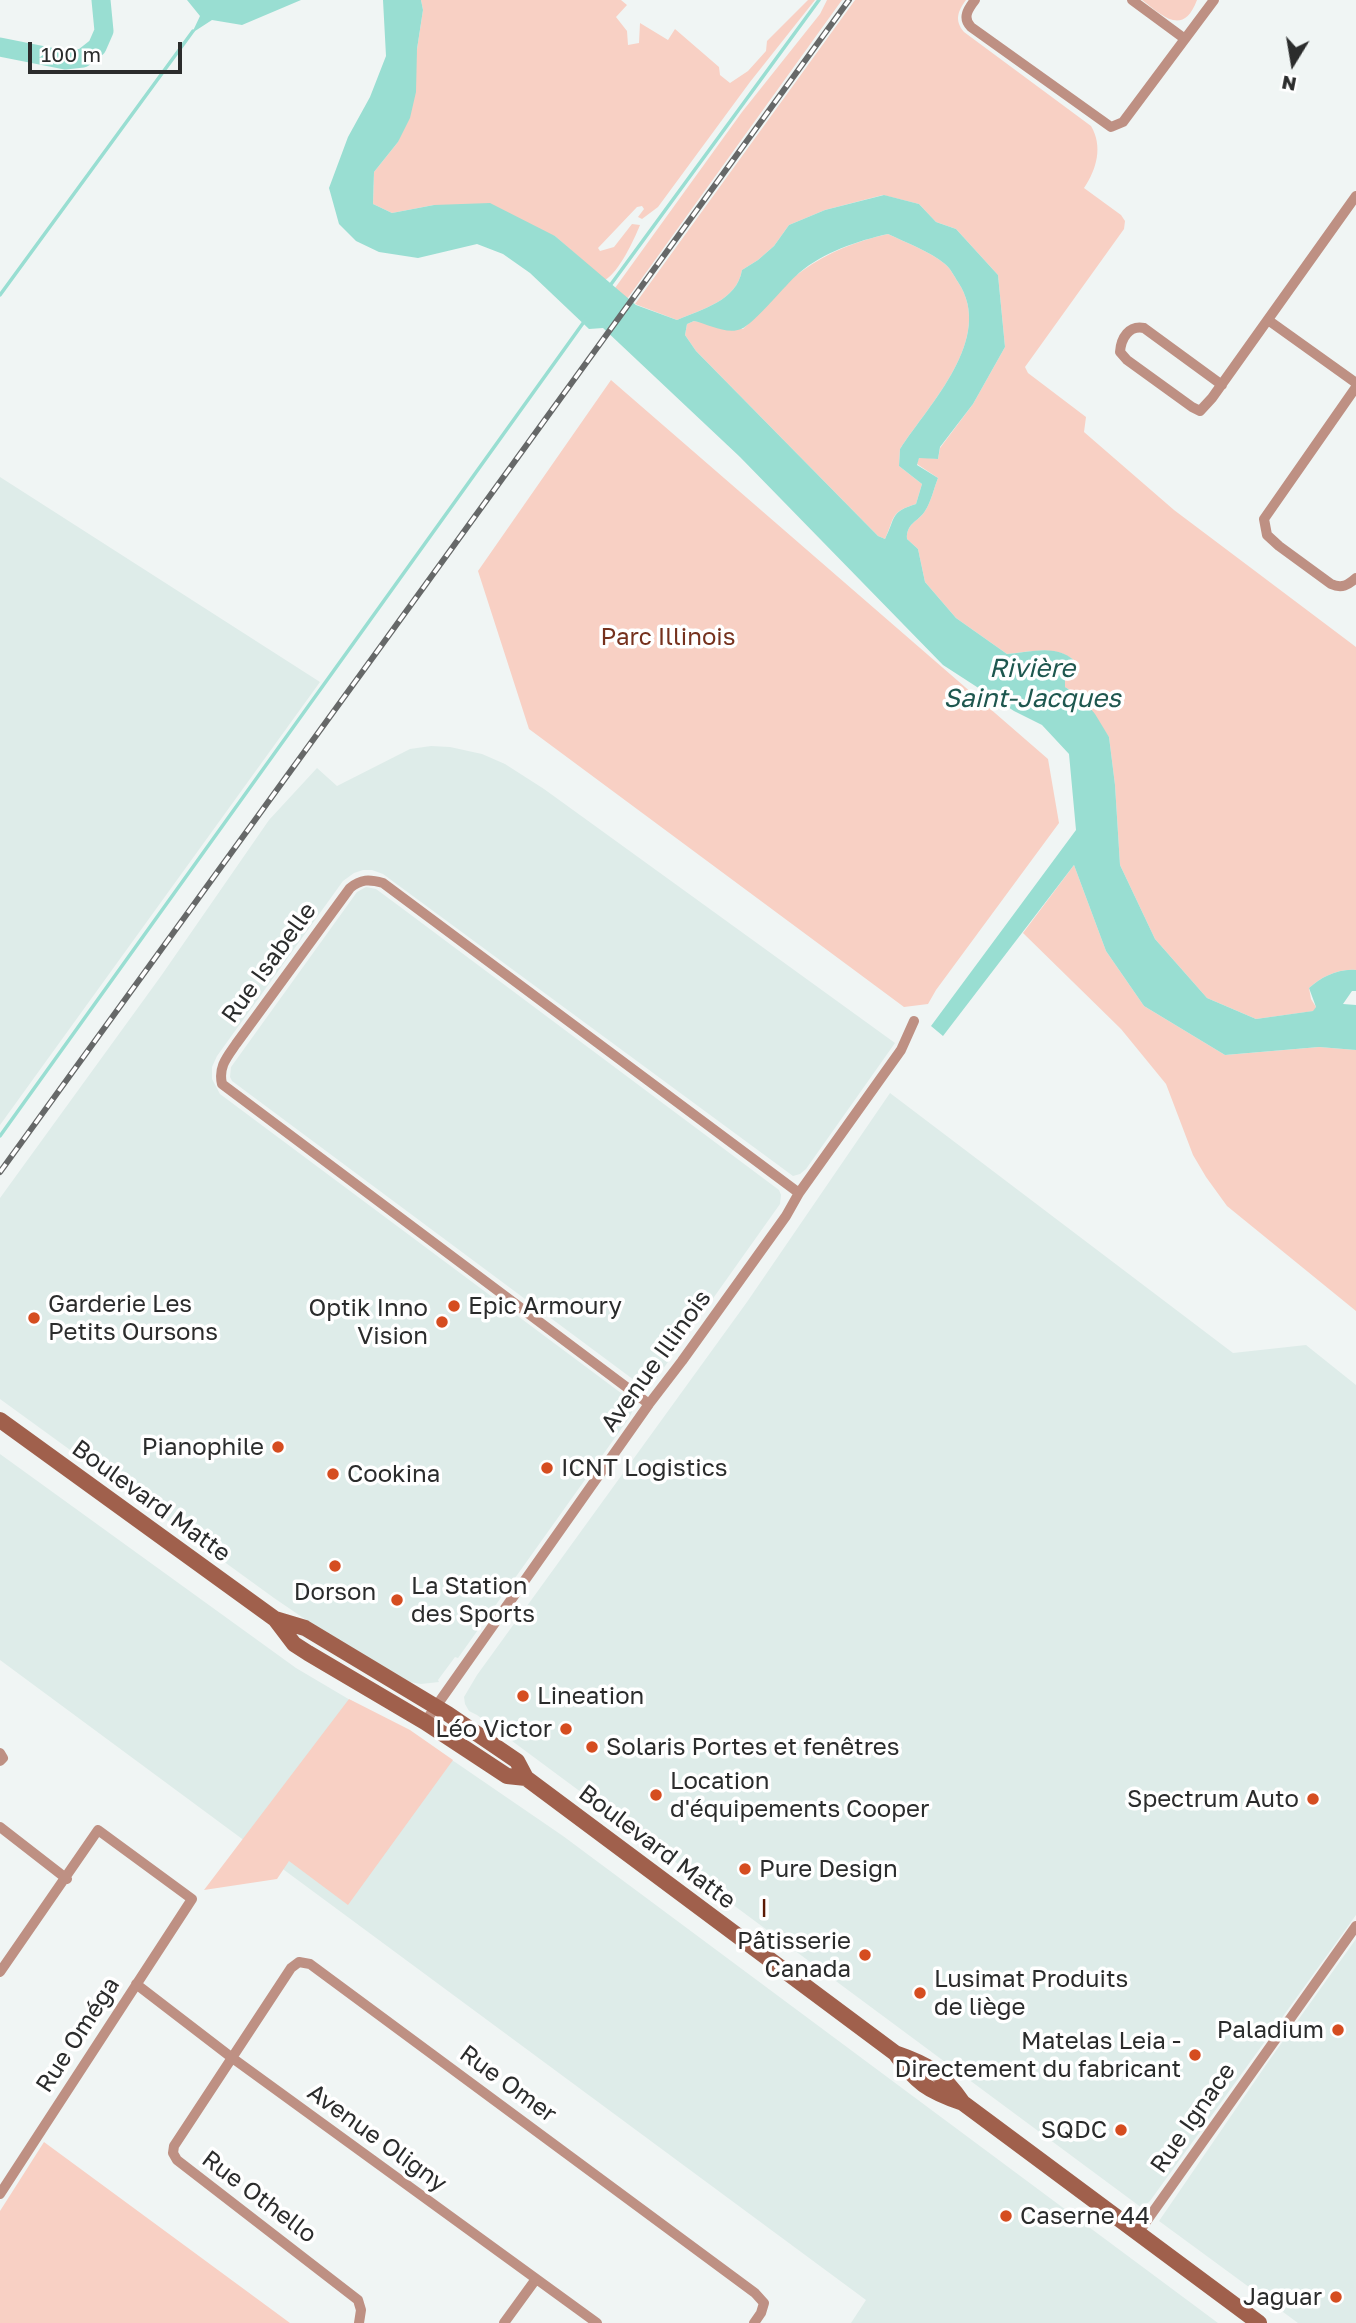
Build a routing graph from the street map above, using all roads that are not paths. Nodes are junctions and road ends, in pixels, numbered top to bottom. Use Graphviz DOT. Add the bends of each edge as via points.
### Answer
graph roads {
  1 [pos="975,0"];
  2 [pos="1132,0"];
  3 [pos="1214,0"];
  4 [pos="1185,39"];
  5 [pos="1356,196"];
  6 [pos="1268,320"];
  7 [pos="1222,385"];
  8 [pos="1356,385"];
  9 [pos="1356,578"];
  10 [pos="914,1021"];
  11 [pos="799,1193"];
  12 [pos="649,1404"];
  13 [pos="0,1420"];
  14 [pos="275,1619"];
  15 [pos="435,1706"];
  16 [pos="425,1722"];
  17 [pos="0,1754"];
  18 [pos="0,1761"];
  19 [pos="526,1778"];
  20 [pos="0,1827"];
  21 [pos="66,1879"];
  22 [pos="1356,1926"];
  23 [pos="0,1972"];
  24 [pos="136,1984"];
  25 [pos="231,2057"];
  26 [pos="0,2194"];
  27 [pos="1138,2233"];
  28 [pos="536,2279"];
  29 [pos="359,2323"];
  30 [pos="504,2323"];
  31 [pos="597,2323"];
  32 [pos="754,2323"];
  33 [pos="1259,2323"];
  1 -- 4 [label="street" via="967,13 968,24 1111,127 1123,122"];
  2 -- 4 [label="street"];
  3 -- 4 [label="street"];
  5 -- 6 [label="street"];
  6 -- 7 [label="street"];
  6 -- 8 [label="street"];
  7 -- 7 [label="street" via="1206,406 1196,410 1127,360 1120,352 1121,342 1131,330 1144,328"];
  8 -- 9 [label="street" via="1264,519 1267,535 1331,584 1347,586"];
  10 -- 11 [label="street, Avenue Illinois" via="901,1050"];
  11 -- 12 [label="street, Avenue Illinois"];
  11 -- 12 [label="street, Rue Isabelle" via="383,883 370,879 350,888 236,1044 222,1065 222,1084"];
  12 -- 15 [label="street, Avenue Illinois"];
  13 -- 14 [label="main road, Boulevard Matte"];
  14 -- 15 [label="main road, Boulevard Matte" via="304,1628"];
  14 -- 16 [label="main road, Boulevard Matte" via="294,1644"];
  15 -- 16 [label="street, Avenue Illinois"];
  15 -- 19 [label="main road, Boulevard Matte" via="517,1761"];
  16 -- 19 [label="main road, Boulevard Matte" via="507,1776"];
  17 -- 18 [label="street"];
  19 -- 27 [label="main road, Boulevard Matte" via="895,2053 911,2076 935,2094 963,2103"];
  20 -- 21 [label="street"];
  21 -- 23 [label="street"];
  21 -- 24 [label="street, Rue Oméga" via="98,1830 191,1899"];
  22 -- 27 [label="street, Rue Ignace"];
  24 -- 25 [label="street, Avenue Oligny"];
  24 -- 26 [label="street, Rue Oméga"];
  25 -- 28 [label="street, Avenue Oligny"];
  25 -- 29 [label="street, Rue Othello" via="173,2153 358,2300"];
  25 -- 32 [label="street, Rue Omer" via="291,1968 299,1962 310,1964 755,2292 764,2303"];
  27 -- 33 [label="main road, Boulevard Matte"];
  28 -- 30 [label="street"];
  28 -- 31 [label="street, Avenue Oligny"];
}
